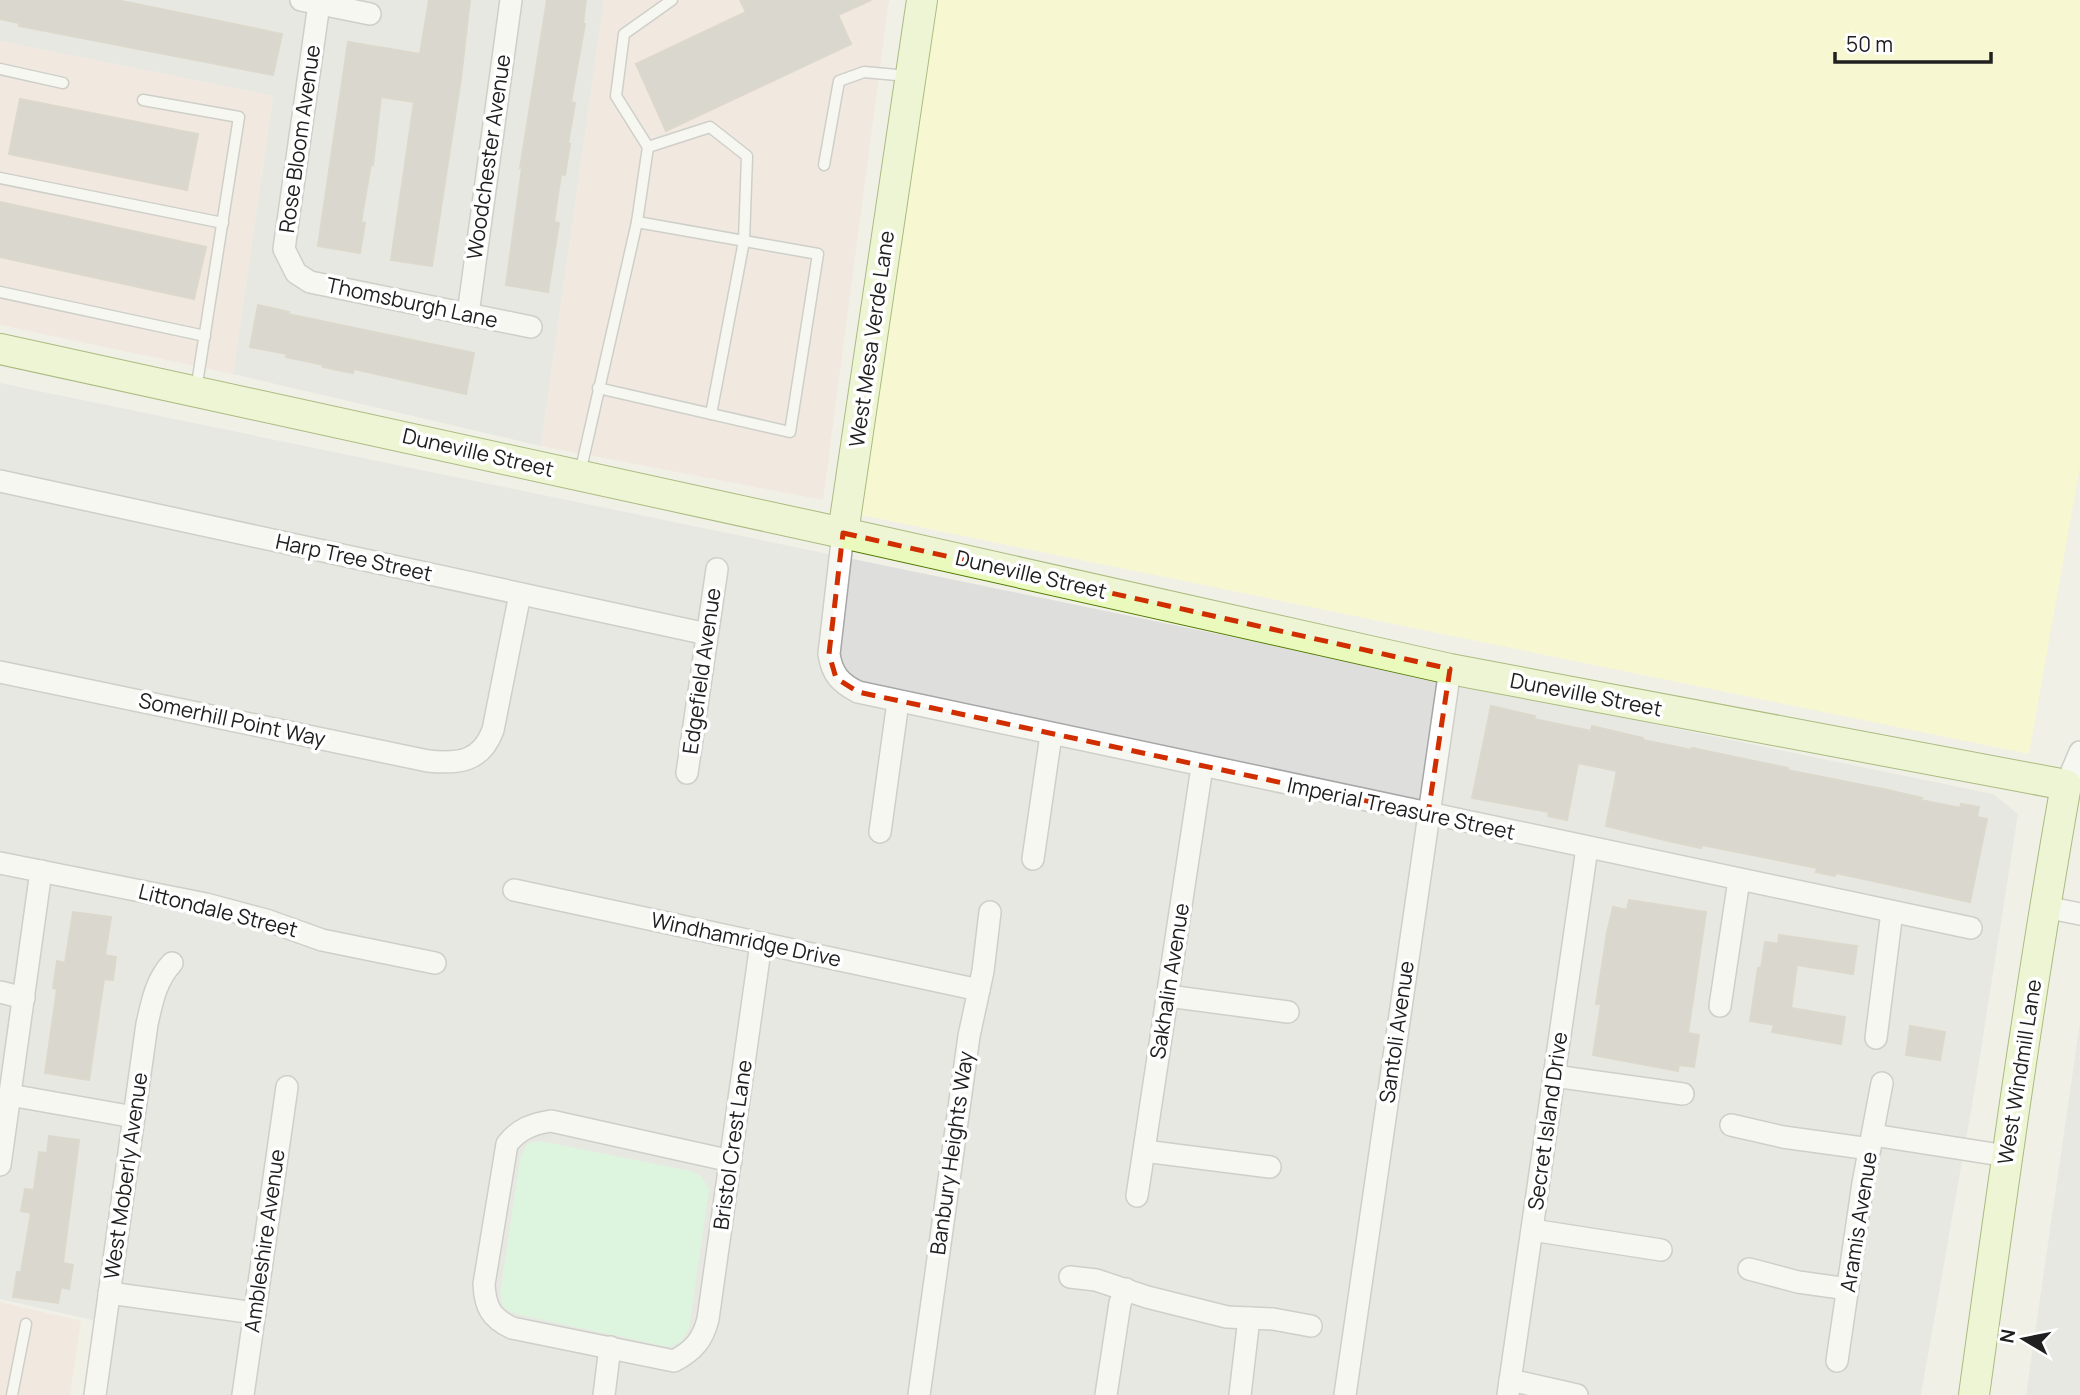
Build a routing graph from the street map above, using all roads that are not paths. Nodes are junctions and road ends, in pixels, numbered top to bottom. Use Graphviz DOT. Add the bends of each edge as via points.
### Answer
graph roads {
  1 [pos="511,0"];
  2 [pos="672,0"];
  3 [pos="922,0"];
  4 [pos="310,2"];
  5 [pos="370,14"];
  6 [pos="0,69"];
  7 [pos="911,76"];
  8 [pos="63,83"];
  9 [pos="143,100"];
  10 [pos="648,147"];
  11 [pos="824,165"];
  12 [pos="0,178"];
  13 [pos="636,222"];
  14 [pos="223,223"];
  15 [pos="744,241"];
  16 [pos="296,273"];
  17 [pos="0,292"];
  18 [pos="468,314"];
  19 [pos="531,327"];
  20 [pos="205,336"];
  21 [pos="0,349"];
  22 [pos="598,388"];
  23 [pos="196,390"];
  24 [pos="711,414"];
  25 [pos="580,476"];
  26 [pos="0,481"];
  27 [pos="843,533"];
  28 [pos="717,569"];
  29 [pos="520,594"];
  30 [pos="707,634"];
  31 [pos="1450,669"];
  32 [pos="0,672"];
  33 [pos="836,678"];
  34 [pos="898,702"];
  35 [pos="1051,735"];
  36 [pos="2080,752"];
  37 [pos="1202,766"];
  38 [pos="687,773"];
  39 [pos="2066,785"];
  40 [pos="1428,814"];
  41 [pos="880,832"];
  42 [pos="1587,848"];
  43 [pos="1034,859"];
  44 [pos="0,863"];
  45 [pos="41,871"];
  46 [pos="1739,880"];
  47 [pos="514,890"];
  48 [pos="2045,907"];
  49 [pos="990,912"];
  50 [pos="1892,912"];
  51 [pos="2080,914"];
  52 [pos="1971,928"];
  53 [pos="761,943"];
  54 [pos="172,962"];
  55 [pos="435,963"];
  56 [pos="979,990"];
  57 [pos="0,992"];
  58 [pos="1168,996"];
  59 [pos="24,998"];
  60 [pos="1720,1006"];
  61 [pos="1288,1012"];
  62 [pos="1876,1038"];
  63 [pos="1554,1076"];
  64 [pos="1882,1083"];
  65 [pos="287,1087"];
  66 [pos="1683,1094"];
  67 [pos="10,1095"];
  68 [pos="134,1117"];
  69 [pos="1731,1125"];
  70 [pos="1871,1142"];
  71 [pos="1144,1151"];
  72 [pos="2007,1157"];
  73 [pos="731,1161"];
  74 [pos="0,1165"];
  75 [pos="1270,1167"];
  76 [pos="1137,1196"];
  77 [pos="1532,1230"];
  78 [pos="1661,1250"];
  79 [pos="1749,1269"];
  80 [pos="1070,1277"];
  81 [pos="1126,1289"];
  82 [pos="1848,1289"];
  83 [pos="109,1293"];
  84 [pos="255,1313"];
  85 [pos="1249,1318"];
  86 [pos="26,1324"];
  87 [pos="1311,1326"];
  88 [pos="610,1348"];
  89 [pos="1837,1361"];
  90 [pos="1509,1387"];
  91 [pos="12,1395"];
  92 [pos="95,1395"];
  93 [pos="243,1395"];
  94 [pos="604,1395"];
  95 [pos="919,1395"];
  96 [pos="1106,1395"];
  97 [pos="1240,1395"];
  98 [pos="1345,1395"];
  99 [pos="1577,1395"];
  100 [pos="1974,1395"];
  1 -- 18 [label="street, Woodchester Avenue"];
  2 -- 10 [label="lane" via="624,34 616,96"];
  3 -- 7 [label="street, West Mesa Verde Lane"];
  4 -- 5 [label="street"];
  4 -- 16 [label="street, Rose Bloom Avenue" via="284,249"];
  6 -- 8 [label="lane"];
  7 -- 11 [label="lane" via="864,72 839,81"];
  7 -- 27 [label="street, West Mesa Verde Lane"];
  9 -- 14 [label="lane" via="239,117"];
  10 -- 13 [label="lane"];
  10 -- 15 [label="lane" via="710,127 747,156"];
  12 -- 14 [label="lane"];
  13 -- 15 [label="lane"];
  13 -- 22 [label="lane"];
  14 -- 20 [label="lane"];
  15 -- 24 [label="lane"];
  15 -- 24 [label="lane" via="818,254 790,432"];
  16 -- 18 [label="street, Thomsburgh Lane" via="310,282"];
  17 -- 20 [label="lane"];
  18 -- 19 [label="street, Thomsburgh Lane"];
  20 -- 23 [label="lane"];
  21 -- 23 [label="street, Duneville Street"];
  22 -- 24 [label="lane"];
  22 -- 25 [label="lane"];
  23 -- 25 [label="street, Duneville Street"];
  25 -- 27 [label="street, Duneville Street"];
  26 -- 29 [label="street, Harp Tree Street"];
  27 -- 31 [label="street, Duneville Street"];
  27 -- 33 [label="street, West Mesa Verde Lane" via="829,653"];
  28 -- 30 [label="street, Edgefield Avenue"];
  29 -- 30 [label="street, Harp Tree Street"];
  29 -- 32 [label="street, Somerhill Point Way" via="493,730 488,744 465,762 428,761"];
  30 -- 38 [label="street, Edgefield Avenue"];
  31 -- 39 [label="street, Duneville Street"];
  31 -- 40 [label="street, Santoli Avenue"];
  33 -- 34 [label="street, Imperial Treasure Street" via="859,692"];
  34 -- 35 [label="street, Imperial Treasure Street"];
  34 -- 41 [label="street"];
  35 -- 37 [label="street, Imperial Treasure Street"];
  35 -- 43 [label="street"];
  36 -- 39 [label="street, West Windmill Lane"];
  37 -- 40 [label="street, Imperial Treasure Street"];
  37 -- 58 [label="street, Sakhalin Avenue"];
  39 -- 48 [label="street, West Windmill Lane"];
  40 -- 42 [label="street, Imperial Treasure Street"];
  40 -- 98 [label="street, Santoli Avenue"];
  42 -- 46 [label="street, Imperial Treasure Street"];
  42 -- 63 [label="street, Secret Island Drive"];
  44 -- 45 [label="street, Littondale Street"];
  45 -- 55 [label="street, Littondale Street" via="206,904 322,940"];
  45 -- 59 [label="street"];
  46 -- 50 [label="street, Imperial Treasure Street"];
  46 -- 60 [label="street"];
  47 -- 53 [label="street, Windhamridge Drive"];
  48 -- 51 [label="street"];
  48 -- 72 [label="street, West Windmill Lane"];
  49 -- 56 [label="street, Banbury Heights Way"];
  50 -- 52 [label="street, Imperial Treasure Street"];
  50 -- 62 [label="street"];
  53 -- 56 [label="street, Windhamridge Drive"];
  53 -- 73 [label="street, Bristol Crest Lane"];
  54 -- 68 [label="street, West Moberly Avenue" via="154,993"];
  56 -- 95 [label="street, Banbury Heights Way" via="968,1036"];
  57 -- 59 [label="street"];
  58 -- 61 [label="street"];
  58 -- 71 [label="street, Sakhalin Avenue"];
  59 -- 67 [label="street"];
  63 -- 66 [label="street"];
  63 -- 77 [label="street, Secret Island Drive"];
  64 -- 70 [label="street, Aramis Avenue"];
  65 -- 84 [label="street, Ambleshire Avenue"];
  67 -- 68 [label="street"];
  67 -- 74 [label="street"];
  68 -- 83 [label="street, West Moberly Avenue"];
  69 -- 70 [label="street" via="1783,1137"];
  70 -- 72 [label="street"];
  70 -- 82 [label="street, Aramis Avenue"];
  71 -- 75 [label="street"];
  71 -- 76 [label="street, Sakhalin Avenue"];
  72 -- 100 [label="street, West Windmill Lane"];
  73 -- 88 [label="street, Bristol Crest Lane" via="704,1335 674,1361"];
  73 -- 88 [label="street" via="551,1121 535,1123 507,1144 484,1284 490,1313 512,1328"];
  77 -- 78 [label="street"];
  77 -- 90 [label="street, Secret Island Drive"];
  79 -- 82 [label="street"];
  80 -- 81 [label="street"];
  81 -- 85 [label="street" via="1227,1317"];
  81 -- 96 [label="street" via="1118,1312"];
  82 -- 89 [label="street, Aramis Avenue"];
  83 -- 84 [label="street"];
  83 -- 92 [label="street, West Moberly Avenue"];
  84 -- 93 [label="street, Ambleshire Avenue"];
  85 -- 87 [label="street"];
  85 -- 97 [label="street"];
  86 -- 91 [label="lane"];
  88 -- 94 [label="street"];
  90 -- 99 [label="street"];
}
